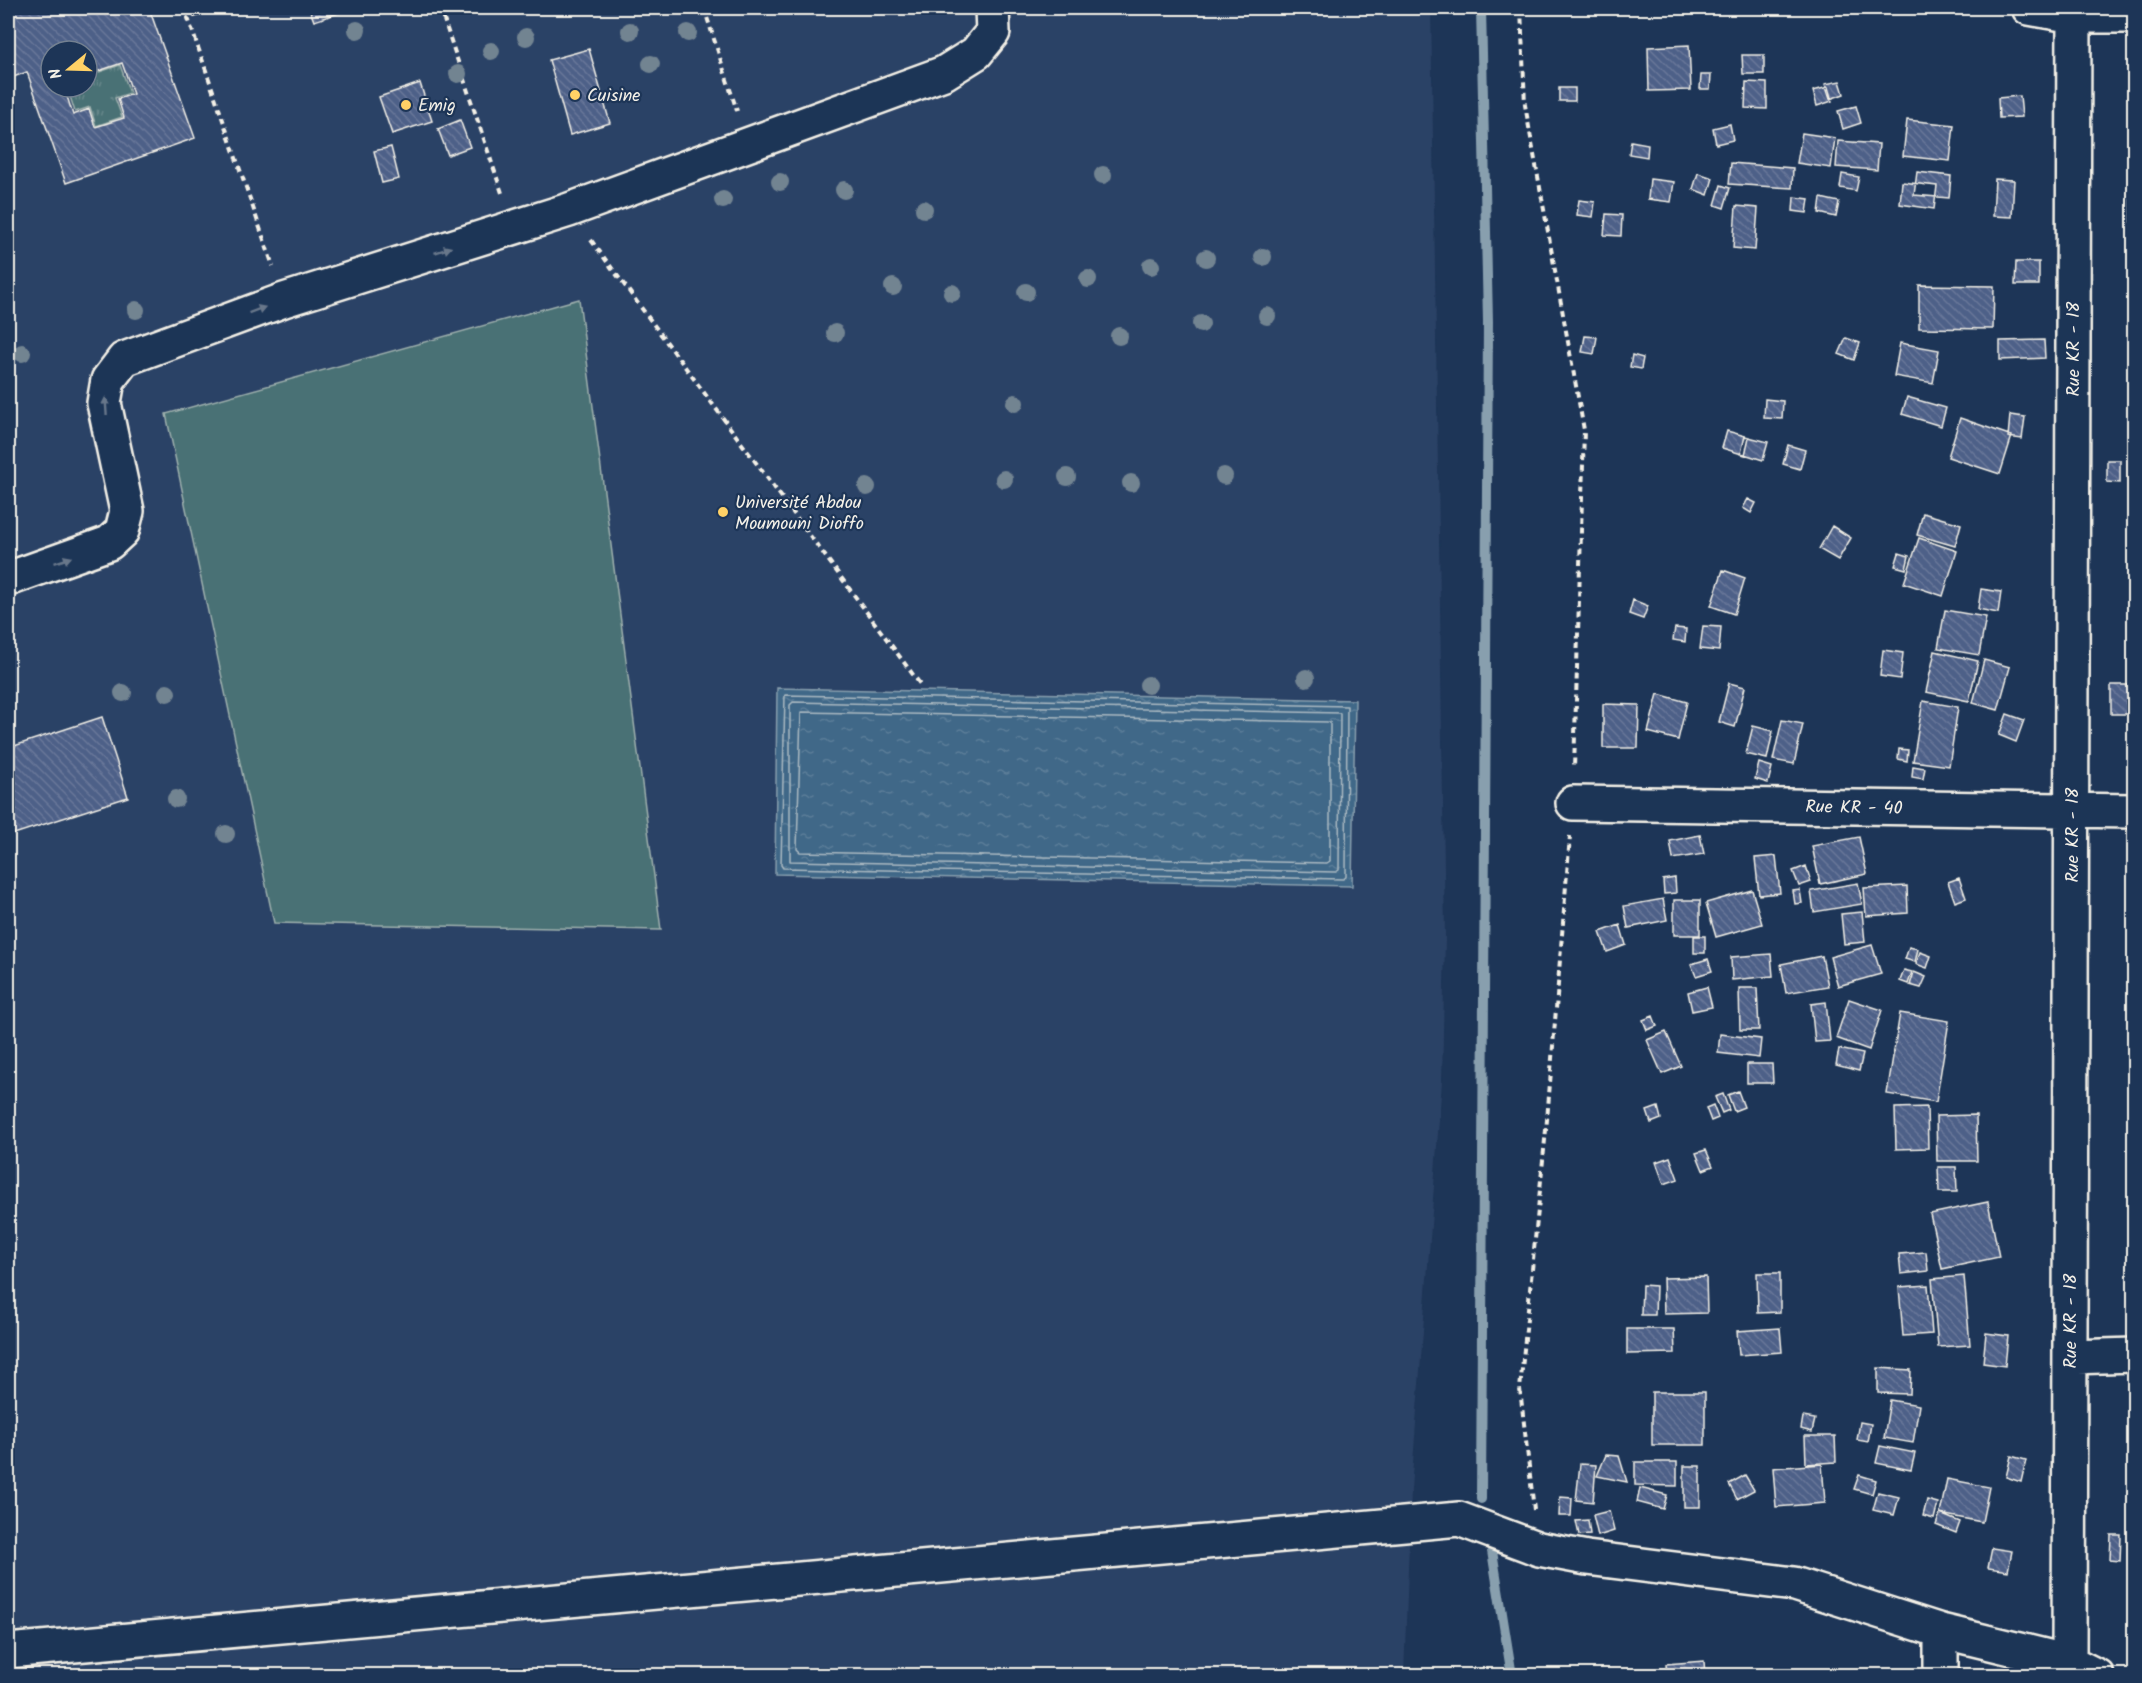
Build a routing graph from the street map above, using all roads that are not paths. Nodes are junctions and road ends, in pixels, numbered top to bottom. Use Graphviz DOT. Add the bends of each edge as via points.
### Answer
graph roads {
  1 [pos="992,8"];
  2 [pos="2029,8"];
  3 [pos="2074,12"];
  4 [pos="2134,15"];
  5 [pos="8,579"];
  6 [pos="1573,803"];
  7 [pos="2072,810"];
  8 [pos="2134,811"];
  9 [pos="2134,1355"];
  10 [pos="2070,1357"];
  11 [pos="1941,1631"];
  12 [pos="8,1651"];
  13 [pos="2083,1669"];
  14 [pos="1941,1676"];
  5 -- 1 [label="street, one-way" via="109,543 122,531 127,511 104,403 108,380 124,359 284,300 569,210 944,73 976,53 993,32"];
  2 -- 3 [label="street"];
  3 -- 4 [label="street"];
  3 -- 7 [label="street, Rue KR - 18"];
  6 -- 7 [label="street, Rue KR - 40"];
  7 -- 8 [label="street, Rue KR - 40"];
  7 -- 10 [label="street, Rue KR - 18"];
  9 -- 10 [label="street"];
  10 -- 13 [label="street, Rue KR - 18"];
  11 -- 12 [label="street" via="1794,1584 1539,1549 1459,1519"];
  11 -- 13 [label="street"];
  11 -- 14 [label="street"];
}
